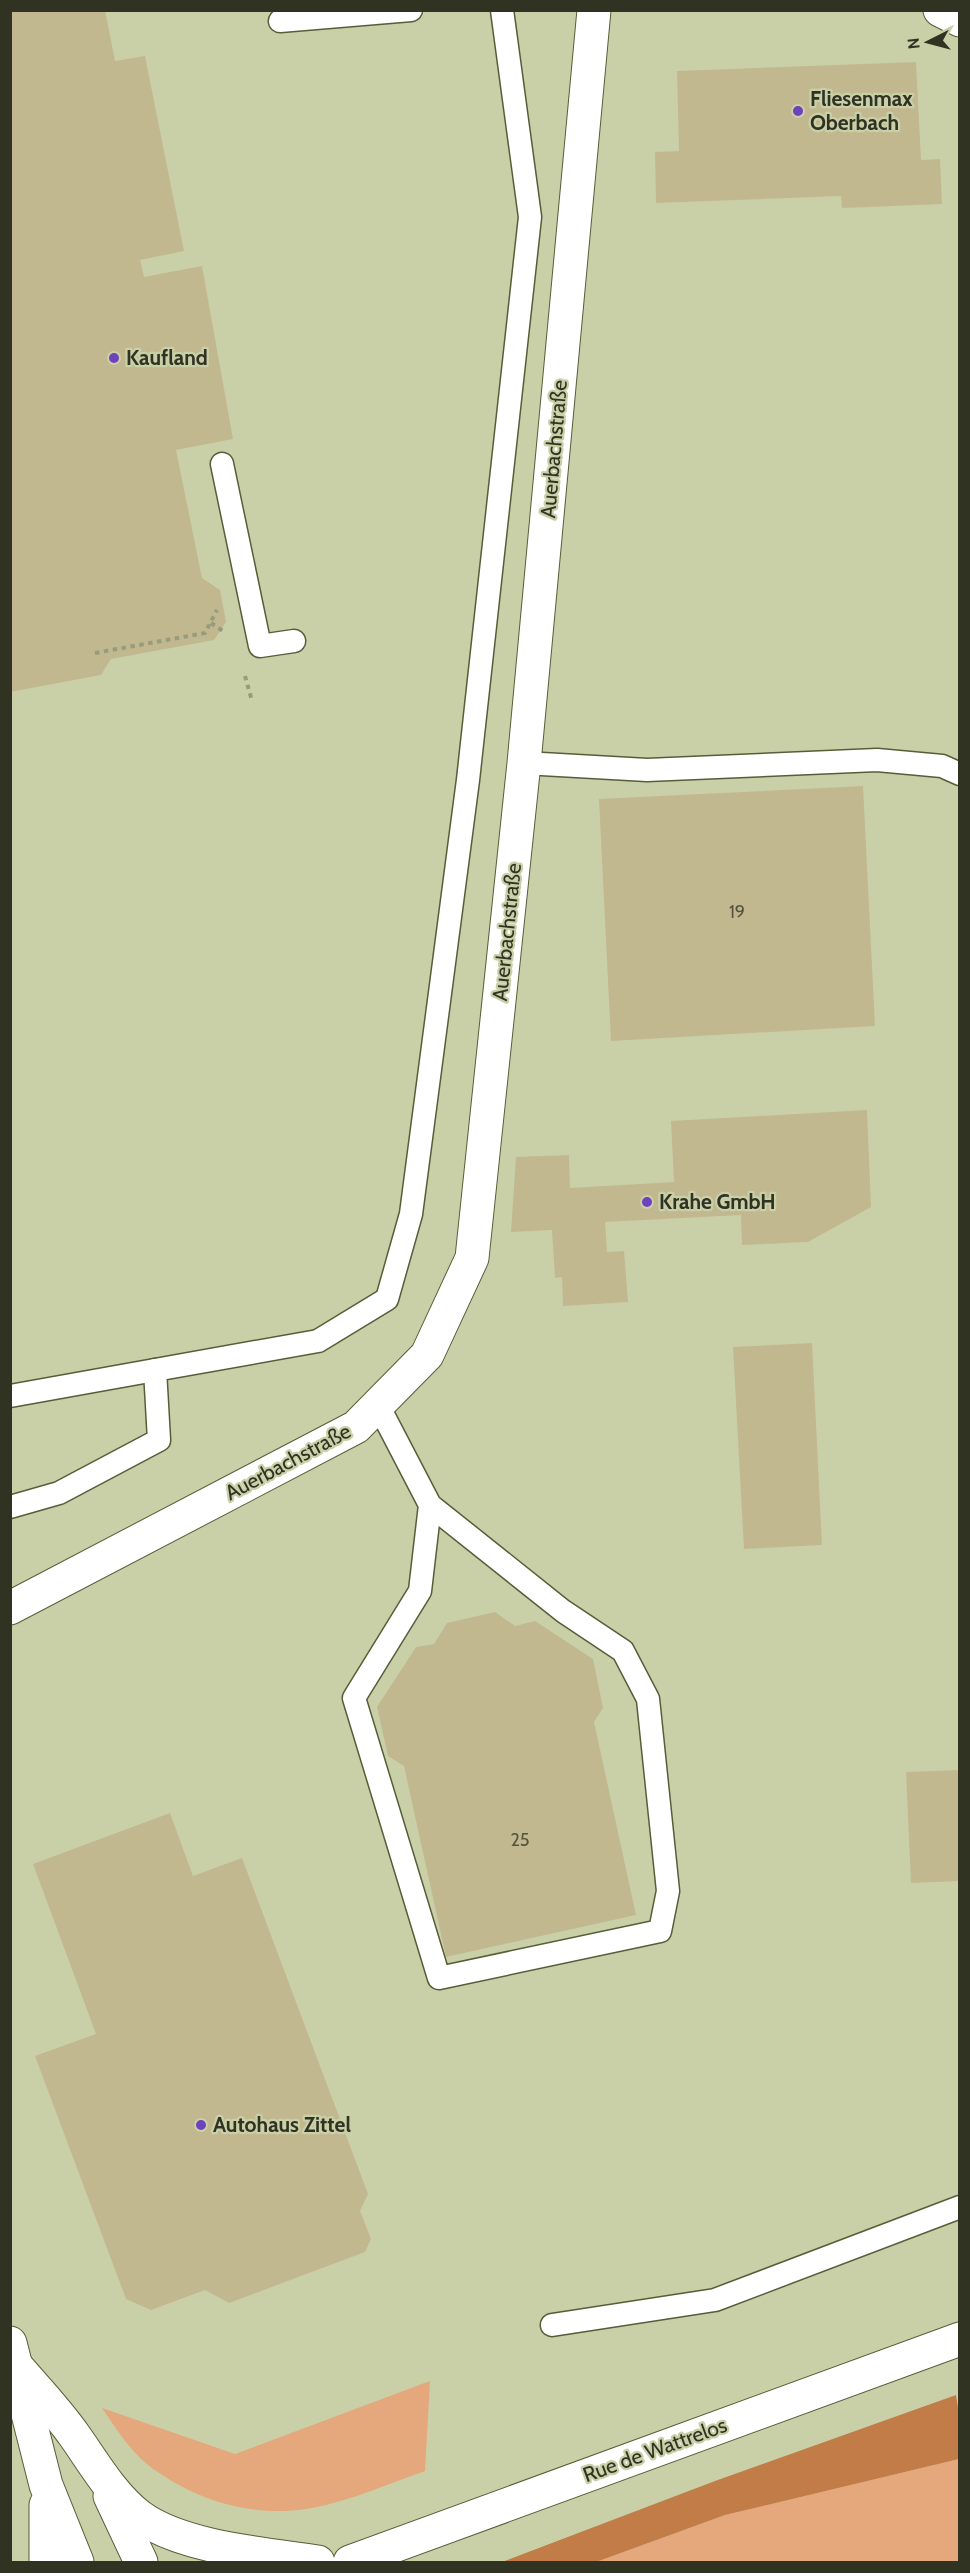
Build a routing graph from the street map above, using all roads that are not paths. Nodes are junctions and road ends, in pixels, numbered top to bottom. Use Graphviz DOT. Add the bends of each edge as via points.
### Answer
graph roads {
  1 [pos="411,10"];
  2 [pos="501,10"];
  3 [pos="594,10"];
  4 [pos="940,10"];
  5 [pos="960,20"];
  6 [pos="280,21"];
  7 [pos="222,464"];
  8 [pos="294,641"];
  9 [pos="525,763"];
  10 [pos="960,774"];
  11 [pos="155,1370"];
  12 [pos="10,1396"];
  13 [pos="378,1405"];
  14 [pos="430,1505"];
  15 [pos="10,1507"];
  16 [pos="10,1608"];
  17 [pos="960,2207"];
  18 [pos="552,2325"];
  19 [pos="960,2339"];
  20 [pos="14,2355"];
  21 [pos="17,2402"];
  22 [pos="97,2470"];
  23 [pos="46,2486"];
  24 [pos="46,2562"];
  25 [pos="77,2562"];
  26 [pos="141,2562"];
  27 [pos="318,2562"];
  28 [pos="350,2562"];
  1 -- 6 [label="lane"];
  2 -- 11 [label="lane" via="530,217 468,780 411,1214 387,1299 318,1341"];
  3 -- 9 [label="street, Auerbachstraße"];
  4 -- 5 [label="street"];
  7 -- 8 [label="lane" via="260,646"];
  9 -- 10 [label="lane" via="647,770 877,760 942,766"];
  9 -- 13 [label="street, Auerbachstraße" via="472,1258 427,1355"];
  11 -- 12 [label="lane"];
  11 -- 15 [label="lane" via="159,1440 59,1493"];
  13 -- 14 [label="lane"];
  13 -- 16 [label="street, Auerbachstraße" via="356,1427"];
  14 -- 14 [label="lane" via="420,1591 354,1698 439,1978 660,1931 668,1891 648,1699 623,1651 563,1611"];
  17 -- 18 [label="lane" via="715,2300"];
  19 -- 28 [label="street, Rue de Wattrelos"];
  20 -- 21 [label="street"];
  20 -- 22 [label="street"];
  21 -- 23 [label="street"];
  22 -- 26 [label="street"];
  22 -- 27 [label="street" via="121,2501 167,2530 216,2546"];
  23 -- 24 [label="street"];
  23 -- 25 [label="street"];
}
